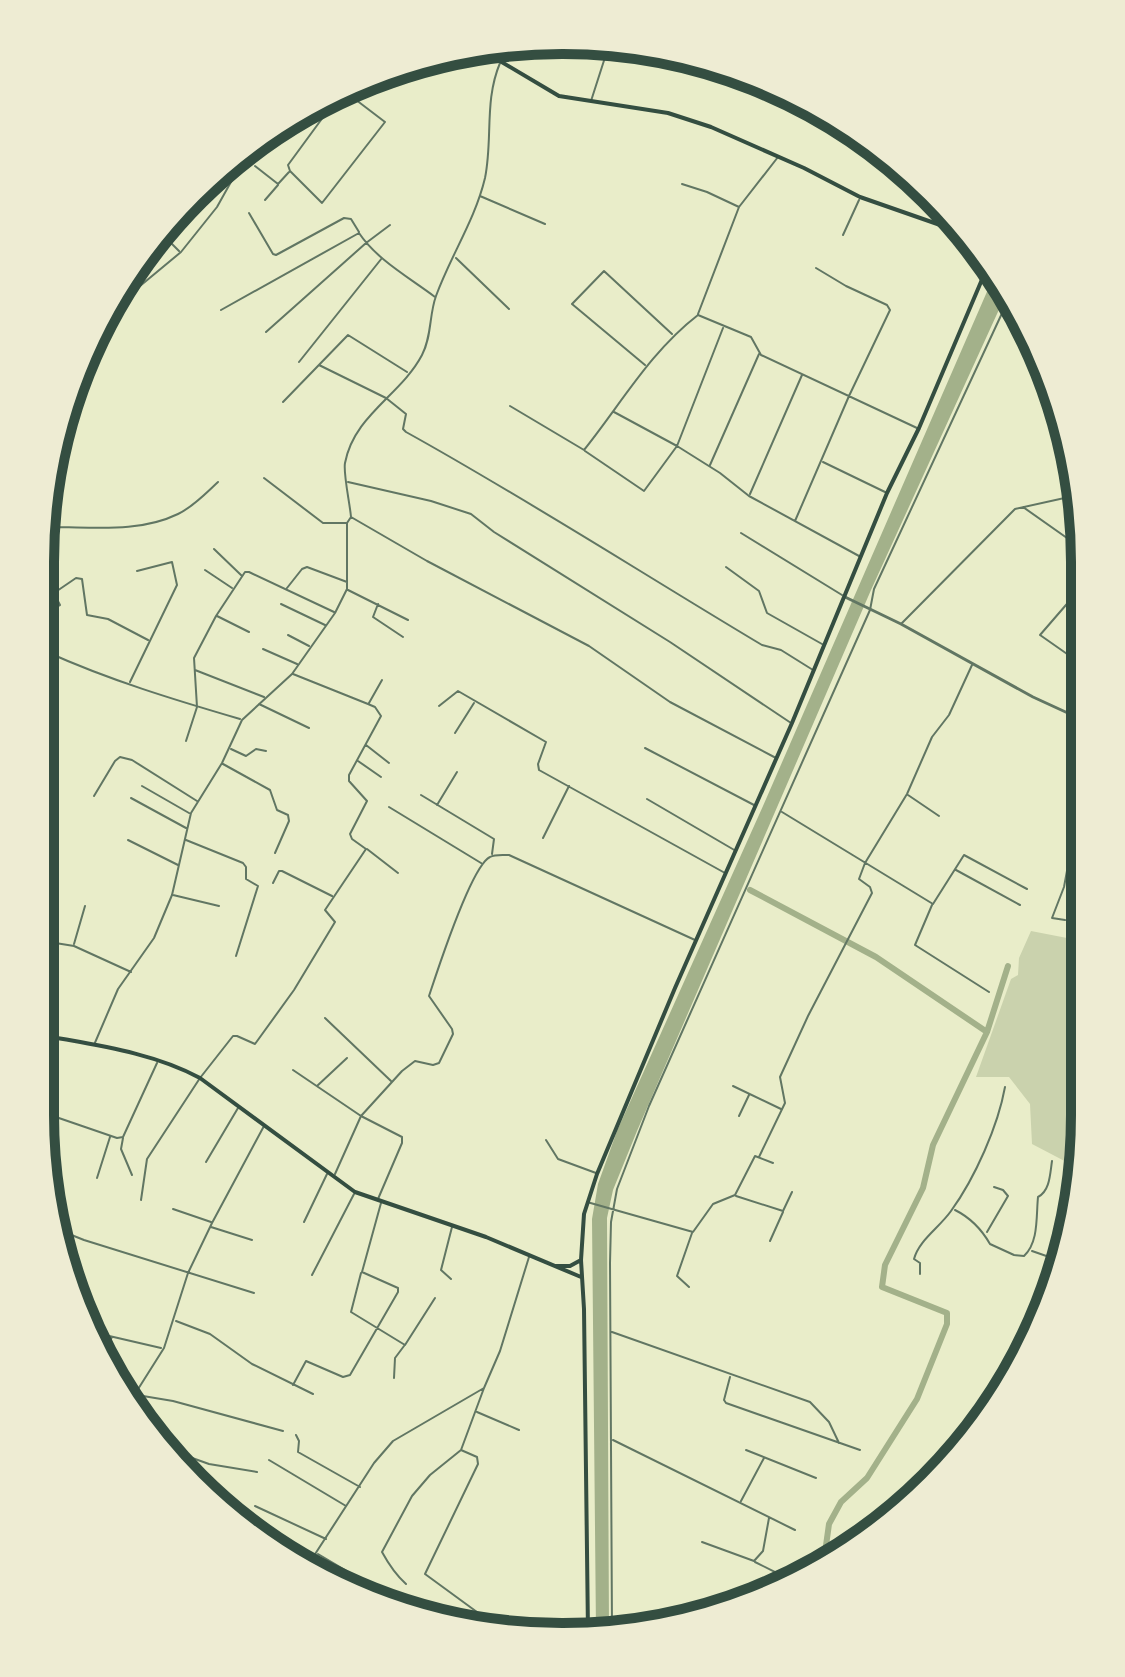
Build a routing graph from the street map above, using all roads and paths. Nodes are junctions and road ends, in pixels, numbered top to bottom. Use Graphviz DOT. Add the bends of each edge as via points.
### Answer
graph roads {
  1 [pos="606,56"];
  2 [pos="494,58"];
  3 [pos="500,62"];
  4 [pos="355,99"];
  5 [pos="591,102"];
  6 [pos="326,112"];
  7 [pos="779,157"];
  8 [pos="255,166"];
  9 [pos="290,171"];
  10 [pos="236,173"];
  11 [pos="278,184"];
  12 [pos="682,184"];
  13 [pos="479,195"];
  14 [pos="860,197"];
  15 [pos="265,200"];
  16 [pos="739,207"];
  17 [pos="249,213"];
  18 [pos="545,224"];
  19 [pos="390,225"];
  20 [pos="944,228"];
  21 [pos="947,230"];
  22 [pos="359,233"];
  23 [pos="843,235"];
  24 [pos="169,241"];
  25 [pos="366,243"];
  26 [pos="181,252"];
  27 [pos="383,257"];
  28 [pos="455,257"];
  29 [pos="816,268"];
  30 [pos="983,277"];
  31 [pos="140,286"];
  32 [pos="435,297"];
  33 [pos="509,309"];
  34 [pos="1004,309"];
  35 [pos="221,310"];
  36 [pos="698,315"];
  37 [pos="724,326"];
  38 [pos="266,332"];
  39 [pos="673,334"];
  40 [pos="760,353"];
  41 [pos="299,362"];
  42 [pos="319,365"];
  43 [pos="647,366"];
  44 [pos="408,373"];
  45 [pos="802,374"];
  46 [pos="849,396"];
  47 [pos="386,398"];
  48 [pos="283,402"];
  49 [pos="510,406"];
  50 [pos="613,411"];
  51 [pos="919,428"];
  52 [pos="677,446"];
  53 [pos="584,450"];
  54 [pos="821,461"];
  55 [pos="710,467"];
  56 [pos="264,478"];
  57 [pos="218,482"];
  58 [pos="348,482"];
  59 [pos="887,493"];
  60 [pos="749,496"];
  61 [pos="1067,497"];
  62 [pos="1022,507"];
  63 [pos="351,517"];
  64 [pos="795,521"];
  65 [pos="347,523"];
  66 [pos="55,527"];
  67 [pos="741,533"];
  68 [pos="1070,540"];
  69 [pos="214,549"];
  70 [pos="861,557"];
  71 [pos="726,567"];
  72 [pos="205,570"];
  73 [pos="137,571"];
  74 [pos="242,576"];
  75 [pos="348,583"];
  76 [pos="287,588"];
  77 [pos="233,589"];
  78 [pos="347,589"];
  79 [pos="54,593"];
  80 [pos="845,597"];
  81 [pos="1071,599"];
  82 [pos="281,604"];
  83 [pos="378,604"];
  84 [pos="54,608"];
  85 [pos="870,610"];
  86 [pos="335,613"];
  87 [pos="216,616"];
  88 [pos="408,620"];
  89 [pos="901,624"];
  90 [pos="325,625"];
  91 [pos="249,632"];
  92 [pos="288,635"];
  93 [pos="403,637"];
  94 [pos="149,640"];
  95 [pos="824,646"];
  96 [pos="310,647"];
  97 [pos="263,649"];
  98 [pos="54,655"];
  99 [pos="1070,656"];
  100 [pos="973,664"];
  101 [pos="298,665"];
  102 [pos="193,669"];
  103 [pos="814,671"];
  104 [pos="292,674"];
  105 [pos="382,680"];
  106 [pos="130,683"];
  107 [pos="265,697"];
  108 [pos="475,701"];
  109 [pos="258,704"];
  110 [pos="368,704"];
  111 [pos="439,706"];
  112 [pos="197,707"];
  113 [pos="1071,714"];
  114 [pos="242,720"];
  115 [pos="792,723"];
  116 [pos="309,728"];
  117 [pos="455,733"];
  118 [pos="186,741"];
  119 [pos="365,745"];
  120 [pos="228,748"];
  121 [pos="645,748"];
  122 [pos="266,751"];
  123 [pos="777,759"];
  124 [pos="357,760"];
  125 [pos="222,763"];
  126 [pos="389,763"];
  127 [pos="457,772"];
  128 [pos="381,777"];
  129 [pos="142,786"];
  130 [pos="569,786"];
  131 [pos="907,794"];
  132 [pos="421,795"];
  133 [pos="94,796"];
  134 [pos="131,798"];
  135 [pos="647,799"];
  136 [pos="198,802"];
  137 [pos="437,806"];
  138 [pos="755,806"];
  139 [pos="389,807"];
  140 [pos="781,811"];
  141 [pos="191,813"];
  142 [pos="939,816"];
  143 [pos="187,829"];
  144 [pos="543,838"];
  145 [pos="128,840"];
  146 [pos="186,840"];
  147 [pos="366,849"];
  148 [pos="1071,849"];
  149 [pos="736,851"];
  150 [pos="275,853"];
  151 [pos="492,855"];
  152 [pos="482,863"];
  153 [pos="865,863"];
  154 [pos="179,865"];
  155 [pos="955,870"];
  156 [pos="398,873"];
  157 [pos="726,874"];
  158 [pos="273,883"];
  159 [pos="1027,889"];
  160 [pos="172,895"];
  161 [pos="333,897"];
  162 [pos="933,904"];
  163 [pos="1020,905"];
  164 [pos="85,906"];
  165 [pos="219,906"];
  166 [pos="1065,920"];
  167 [pos="696,940"];
  168 [pos="54,943"];
  169 [pos="74,946"];
  170 [pos="236,956"];
  171 [pos="131,972"];
  172 [pos="989,992"];
  173 [pos="325,1018"];
  174 [pos="54,1037"];
  175 [pos="94,1045"];
  176 [pos="347,1058"];
  177 [pos="158,1060"];
  178 [pos="293,1070"];
  179 [pos="200,1078"];
  180 [pos="392,1082"];
  181 [pos="733,1086"];
  182 [pos="317,1087"];
  183 [pos="1005,1087"];
  184 [pos="749,1093"];
  185 [pos="238,1107"];
  186 [pos="782,1109"];
  187 [pos="54,1116"];
  188 [pos="361,1116"];
  189 [pos="739,1116"];
  190 [pos="264,1125"];
  191 [pos="110,1136"];
  192 [pos="123,1137"];
  193 [pos="546,1140"];
  194 [pos="759,1157"];
  195 [pos="1052,1161"];
  196 [pos="206,1162"];
  197 [pos="773,1163"];
  198 [pos="327,1174"];
  199 [pos="597,1174"];
  200 [pos="132,1175"];
  201 [pos="97,1178"];
  202 [pos="333,1178"];
  203 [pos="994,1187"];
  204 [pos="355,1192"];
  205 [pos="792,1192"];
  206 [pos="735,1195"];
  207 [pos="141,1200"];
  208 [pos="379,1201"];
  209 [pos="590,1203"];
  210 [pos="173,1209"];
  211 [pos="612,1209"];
  212 [pos="953,1209"];
  213 [pos="783,1211"];
  214 [pos="304,1222"];
  215 [pos="212,1223"];
  216 [pos="452,1224"];
  217 [pos="210,1227"];
  218 [pos="693,1232"];
  219 [pos="68,1233"];
  220 [pos="986,1233"];
  221 [pos="252,1240"];
  222 [pos="770,1241"];
  223 [pos="1030,1250"];
  224 [pos="529,1256"];
  225 [pos="1050,1257"];
  226 [pos="581,1260"];
  227 [pos="554,1266"];
  228 [pos="362,1272"];
  229 [pos="188,1273"];
  230 [pos="920,1274"];
  231 [pos="312,1275"];
  232 [pos="581,1277"];
  233 [pos="451,1279"];
  234 [pos="689,1287"];
  235 [pos="254,1293"];
  236 [pos="435,1298"];
  237 [pos="175,1320"];
  238 [pos="376,1327"];
  239 [pos="611,1332"];
  240 [pos="104,1335"];
  241 [pos="112,1337"];
  242 [pos="108,1343"];
  243 [pos="405,1345"];
  244 [pos="164,1348"];
  245 [pos="730,1376"];
  246 [pos="394,1378"];
  247 [pos="293,1385"];
  248 [pos="484,1388"];
  249 [pos="137,1392"];
  250 [pos="313,1394"];
  251 [pos="139,1396"];
  252 [pos="477,1412"];
  253 [pos="519,1430"];
  254 [pos="283,1431"];
  255 [pos="296,1435"];
  256 [pos="612,1439"];
  257 [pos="839,1443"];
  258 [pos="461,1450"];
  259 [pos="746,1450"];
  260 [pos="860,1450"];
  261 [pos="185,1455"];
  262 [pos="764,1458"];
  263 [pos="269,1460"];
  264 [pos="257,1472"];
  265 [pos="816,1478"];
  266 [pos="360,1487"];
  267 [pos="740,1502"];
  268 [pos="255,1506"];
  269 [pos="347,1507"];
  270 [pos="769,1517"];
  271 [pos="795,1530"];
  272 [pos="327,1540"];
  273 [pos="702,1542"];
  274 [pos="317,1553"];
  275 [pos="313,1558"];
  276 [pos="754,1561"];
  277 [pos="780,1574"];
  278 [pos="362,1581"];
  279 [pos="406,1584"];
  280 [pos="483,1617"];
  281 [pos="612,1621"];
  282 [pos="588,1622"];
  1 -- 5 [label="street"];
  2 -- 3 [label="main road"];
  3 -- 5 [label="main road" via="547,91"];
  3 -- 13 [label="street" via="490,93"];
  4 -- 9 [label="street" via="385,122 322,203"];
  5 -- 7 [label="main road" via="668,113"];
  6 -- 9 [label="street" via="289,161"];
  7 -- 14 [label="main road"];
  7 -- 16 [label="street"];
  8 -- 11 [label="street"];
  9 -- 11 [label="street"];
  10 -- 26 [label="street"];
  11 -- 15 [label="street"];
  12 -- 16 [label="street"];
  13 -- 18 [label="street"];
  13 -- 28 [label="street"];
  14 -- 20 [label="main road"];
  14 -- 23 [label="street"];
  16 -- 36 [label="street"];
  17 -- 22 [label="street" via="276,255 344,218 351,219"];
  19 -- 25 [label="street"];
  20 -- 21 [label="main road"];
  22 -- 25 [label="street"];
  22 -- 35 [label="street"];
  24 -- 26 [label="street"];
  25 -- 27 [label="street"];
  25 -- 38 [label="street"];
  26 -- 31 [label="street"];
  27 -- 32 [label="street"];
  27 -- 41 [label="street"];
  28 -- 32 [label="street"];
  28 -- 33 [label="street"];
  29 -- 46 [label="street" via="890,310"];
  30 -- 51 [label="main road"];
  32 -- 44 [label="street" via="428,341"];
  34 -- 85 [label="street" via="874,589"];
  36 -- 37 [label="street"];
  36 -- 39 [label="street"];
  37 -- 40 [label="street" via="751,337"];
  37 -- 52 [label="street"];
  39 -- 43 [label="street"];
  39 -- 43 [label="street" via="604,271 572,304"];
  40 -- 45 [label="street"];
  40 -- 55 [label="street"];
  42 -- 44 [label="street" via="348,335"];
  42 -- 47 [label="street"];
  42 -- 48 [label="street"];
  43 -- 50 [label="street"];
  44 -- 47 [label="street"];
  45 -- 46 [label="street"];
  45 -- 60 [label="street"];
  46 -- 51 [label="street"];
  46 -- 54 [label="street"];
  47 -- 58 [label="street" via="351,444 344,466"];
  47 -- 103 [label="street" via="406,414 406,432"];
  49 -- 53 [label="street"];
  50 -- 52 [label="street"];
  50 -- 53 [label="street"];
  51 -- 59 [label="main road"];
  52 -- 53 [label="street" via="644,491"];
  52 -- 55 [label="street"];
  54 -- 59 [label="street"];
  54 -- 64 [label="street"];
  55 -- 60 [label="street"];
  56 -- 65 [label="street" via="323,523"];
  57 -- 66 [label="street" via="181,513 156,523"];
  58 -- 63 [label="street"];
  58 -- 115 [label="street" via="471,514"];
  59 -- 70 [label="main road"];
  60 -- 64 [label="street"];
  61 -- 62 [label="street"];
  62 -- 68 [label="street"];
  62 -- 89 [label="street"];
  63 -- 65 [label="street"];
  63 -- 123 [label="street" via="589,646 670,702"];
  64 -- 70 [label="street"];
  65 -- 75 [label="street"];
  67 -- 80 [label="street"];
  69 -- 74 [label="street"];
  70 -- 80 [label="main road"];
  71 -- 95 [label="street" via="759,591 767,613"];
  72 -- 77 [label="street"];
  73 -- 94 [label="street" via="172,562 177,585"];
  74 -- 76 [label="street" via="249,572"];
  74 -- 77 [label="street"];
  75 -- 76 [label="street" via="307,567"];
  75 -- 78 [label="street"];
  76 -- 86 [label="street"];
  77 -- 87 [label="street"];
  78 -- 83 [label="street"];
  78 -- 86 [label="street"];
  79 -- 84 [label="street" via="60,605"];
  79 -- 94 [label="street" via="82,579 87,615 108,619"];
  80 -- 85 [label="street"];
  80 -- 95 [label="main road"];
  81 -- 99 [label="street" via="1040,635"];
  82 -- 90 [label="street"];
  83 -- 88 [label="street"];
  83 -- 93 [label="street" via="373,617"];
  85 -- 89 [label="street"];
  85 -- 140 [label="street"];
  86 -- 90 [label="street"];
  87 -- 91 [label="street"];
  87 -- 102 [label="street"];
  89 -- 100 [label="street"];
  90 -- 96 [label="street"];
  92 -- 96 [label="street"];
  94 -- 106 [label="street"];
  95 -- 103 [label="main road"];
  96 -- 101 [label="street"];
  97 -- 101 [label="street"];
  98 -- 106 [label="street"];
  100 -- 113 [label="street"];
  100 -- 131 [label="street"];
  101 -- 104 [label="street"];
  102 -- 107 [label="street"];
  102 -- 112 [label="street"];
  103 -- 115 [label="main road"];
  104 -- 107 [label="street"];
  104 -- 110 [label="street"];
  105 -- 110 [label="street"];
  106 -- 112 [label="street"];
  107 -- 109 [label="street"];
  108 -- 111 [label="street" via="458,691"];
  108 -- 117 [label="street"];
  108 -- 130 [label="street" via="546,742 539,770"];
  109 -- 114 [label="street"];
  109 -- 116 [label="street"];
  110 -- 119 [label="street" via="381,716"];
  112 -- 114 [label="street"];
  112 -- 118 [label="street"];
  114 -- 120 [label="street"];
  115 -- 123 [label="main road"];
  119 -- 124 [label="street"];
  119 -- 126 [label="street"];
  120 -- 122 [label="street" via="246,756 256,749"];
  120 -- 125 [label="street"];
  121 -- 138 [label="street"];
  123 -- 138 [label="main road"];
  124 -- 128 [label="street"];
  124 -- 147 [label="street" via="349,781 367,801 350,834"];
  125 -- 136 [label="street"];
  125 -- 150 [label="street" via="270,790 277,810 288,815"];
  127 -- 137 [label="street"];
  129 -- 141 [label="street"];
  130 -- 144 [label="street"];
  130 -- 157 [label="street"];
  131 -- 142 [label="street"];
  131 -- 153 [label="street"];
  132 -- 137 [label="street"];
  133 -- 136 [label="street" via="120,757"];
  134 -- 143 [label="street"];
  135 -- 149 [label="street"];
  136 -- 141 [label="street"];
  137 -- 151 [label="street" via="494,839"];
  138 -- 149 [label="main road"];
  139 -- 152 [label="street"];
  140 -- 153 [label="street"];
  140 -- 211 [label="street" via="649,1106"];
  141 -- 143 [label="street"];
  143 -- 146 [label="street"];
  145 -- 154 [label="street"];
  146 -- 154 [label="street"];
  146 -- 170 [label="street" via="243,863 246,879 258,886"];
  147 -- 156 [label="street"];
  147 -- 161 [label="street"];
  148 -- 166 [label="street" via="1052,918"];
  149 -- 157 [label="main road"];
  151 -- 152 [label="street"];
  151 -- 167 [label="street" via="509,855"];
  152 -- 180 [label="street" via="429,996 453,1034 439,1063 410,1063"];
  153 -- 162 [label="street"];
  153 -- 186 [label="street" via="859,879 872,893 780,1077"];
  154 -- 160 [label="street"];
  155 -- 159 [label="street" via="964,855"];
  155 -- 162 [label="street"];
  155 -- 163 [label="street"];
  157 -- 167 [label="main road"];
  158 -- 161 [label="street" via="282,871"];
  160 -- 165 [label="street"];
  160 -- 171 [label="street" via="154,938"];
  161 -- 179 [label="street" via="325,910 334,924 258,1042 235,1035"];
  162 -- 172 [label="street" via="915,945"];
  164 -- 169 [label="street"];
  167 -- 199 [label="main road"];
  168 -- 169 [label="street"];
  169 -- 171 [label="street"];
  171 -- 175 [label="street"];
  173 -- 180 [label="street"];
  174 -- 175 [label="main road"];
  175 -- 177 [label="main road"];
  176 -- 182 [label="street"];
  177 -- 179 [label="main road"];
  177 -- 192 [label="street"];
  178 -- 182 [label="street"];
  179 -- 185 [label="main road"];
  179 -- 207 [label="street" via="147,1159"];
  180 -- 188 [label="street"];
  181 -- 184 [label="street"];
  182 -- 188 [label="street"];
  183 -- 212 [label="street" via="989,1142"];
  184 -- 186 [label="street"];
  184 -- 189 [label="street"];
  185 -- 190 [label="main road"];
  185 -- 196 [label="street"];
  186 -- 194 [label="street"];
  187 -- 191 [label="street"];
  188 -- 202 [label="street"];
  188 -- 208 [label="street" via="402,1137"];
  190 -- 198 [label="main road"];
  190 -- 215 [label="street"];
  191 -- 192 [label="street"];
  191 -- 201 [label="street"];
  192 -- 200 [label="street" via="121,1149"];
  193 -- 199 [label="street" via="558,1159"];
  194 -- 197 [label="street"];
  194 -- 206 [label="street"];
  195 -- 223 [label="street" via="1048,1186 1038,1197"];
  198 -- 202 [label="main road"];
  198 -- 214 [label="street"];
  199 -- 209 [label="main road"];
  202 -- 204 [label="main road"];
  203 -- 220 [label="street" via="1008,1196"];
  204 -- 208 [label="main road"];
  204 -- 231 [label="street"];
  205 -- 213 [label="street"];
  206 -- 213 [label="street"];
  206 -- 218 [label="street" via="713,1204"];
  208 -- 216 [label="main road"];
  208 -- 228 [label="street"];
  209 -- 211 [label="street"];
  209 -- 226 [label="main road"];
  210 -- 215 [label="street"];
  211 -- 218 [label="street"];
  211 -- 239 [label="street"];
  212 -- 220 [label="street"];
  212 -- 230 [label="street" via="917,1248 914,1259 920,1263"];
  213 -- 222 [label="street"];
  215 -- 217 [label="street"];
  216 -- 224 [label="main road"];
  216 -- 233 [label="street" via="441,1270"];
  217 -- 221 [label="street"];
  217 -- 229 [label="street"];
  218 -- 234 [label="street" via="677,1276"];
  219 -- 229 [label="street"];
  220 -- 223 [label="street" via="990,1244 1014,1255"];
  223 -- 225 [label="street"];
  224 -- 227 [label="main road"];
  224 -- 248 [label="street"];
  226 -- 227 [label="main road"];
  226 -- 232 [label="main road"];
  227 -- 232 [label="main road"];
  228 -- 238 [label="street" via="351,1312"];
  228 -- 238 [label="street" via="399,1290"];
  229 -- 235 [label="street"];
  229 -- 237 [label="street"];
  232 -- 282 [label="main road"];
  236 -- 243 [label="street"];
  237 -- 244 [label="street"];
  237 -- 247 [label="street" via="210,1334"];
  238 -- 243 [label="street"];
  238 -- 247 [label="street" via="347,1377 306,1361"];
  239 -- 245 [label="street"];
  239 -- 256 [label="street"];
  240 -- 241 [label="street"];
  241 -- 242 [label="street"];
  241 -- 244 [label="street"];
  243 -- 246 [label="street" via="395,1358"];
  244 -- 249 [label="street"];
  245 -- 257 [label="street" via="810,1402"];
  245 -- 257 [label="street" via="726,1403"];
  247 -- 250 [label="street"];
  248 -- 252 [label="street"];
  248 -- 266 [label="street" via="393,1441"];
  251 -- 254 [label="street"];
  252 -- 253 [label="street"];
  252 -- 258 [label="street"];
  255 -- 266 [label="street" via="298,1452"];
  256 -- 267 [label="street"];
  256 -- 281 [label="street"];
  257 -- 260 [label="street"];
  258 -- 279 [label="street" via="412,1496 382,1552"];
  258 -- 280 [label="street" via="477,1457 478,1464 425,1574"];
  259 -- 262 [label="street"];
  261 -- 264 [label="street"];
  262 -- 265 [label="street"];
  262 -- 267 [label="street"];
  263 -- 269 [label="street"];
  266 -- 269 [label="street"];
  267 -- 270 [label="street"];
  268 -- 272 [label="street"];
  269 -- 272 [label="street"];
  270 -- 271 [label="street"];
  270 -- 276 [label="street" via="763,1551"];
  272 -- 274 [label="street"];
  273 -- 276 [label="street"];
  274 -- 275 [label="street"];
  274 -- 278 [label="street"];
  276 -- 277 [label="street"];
}
